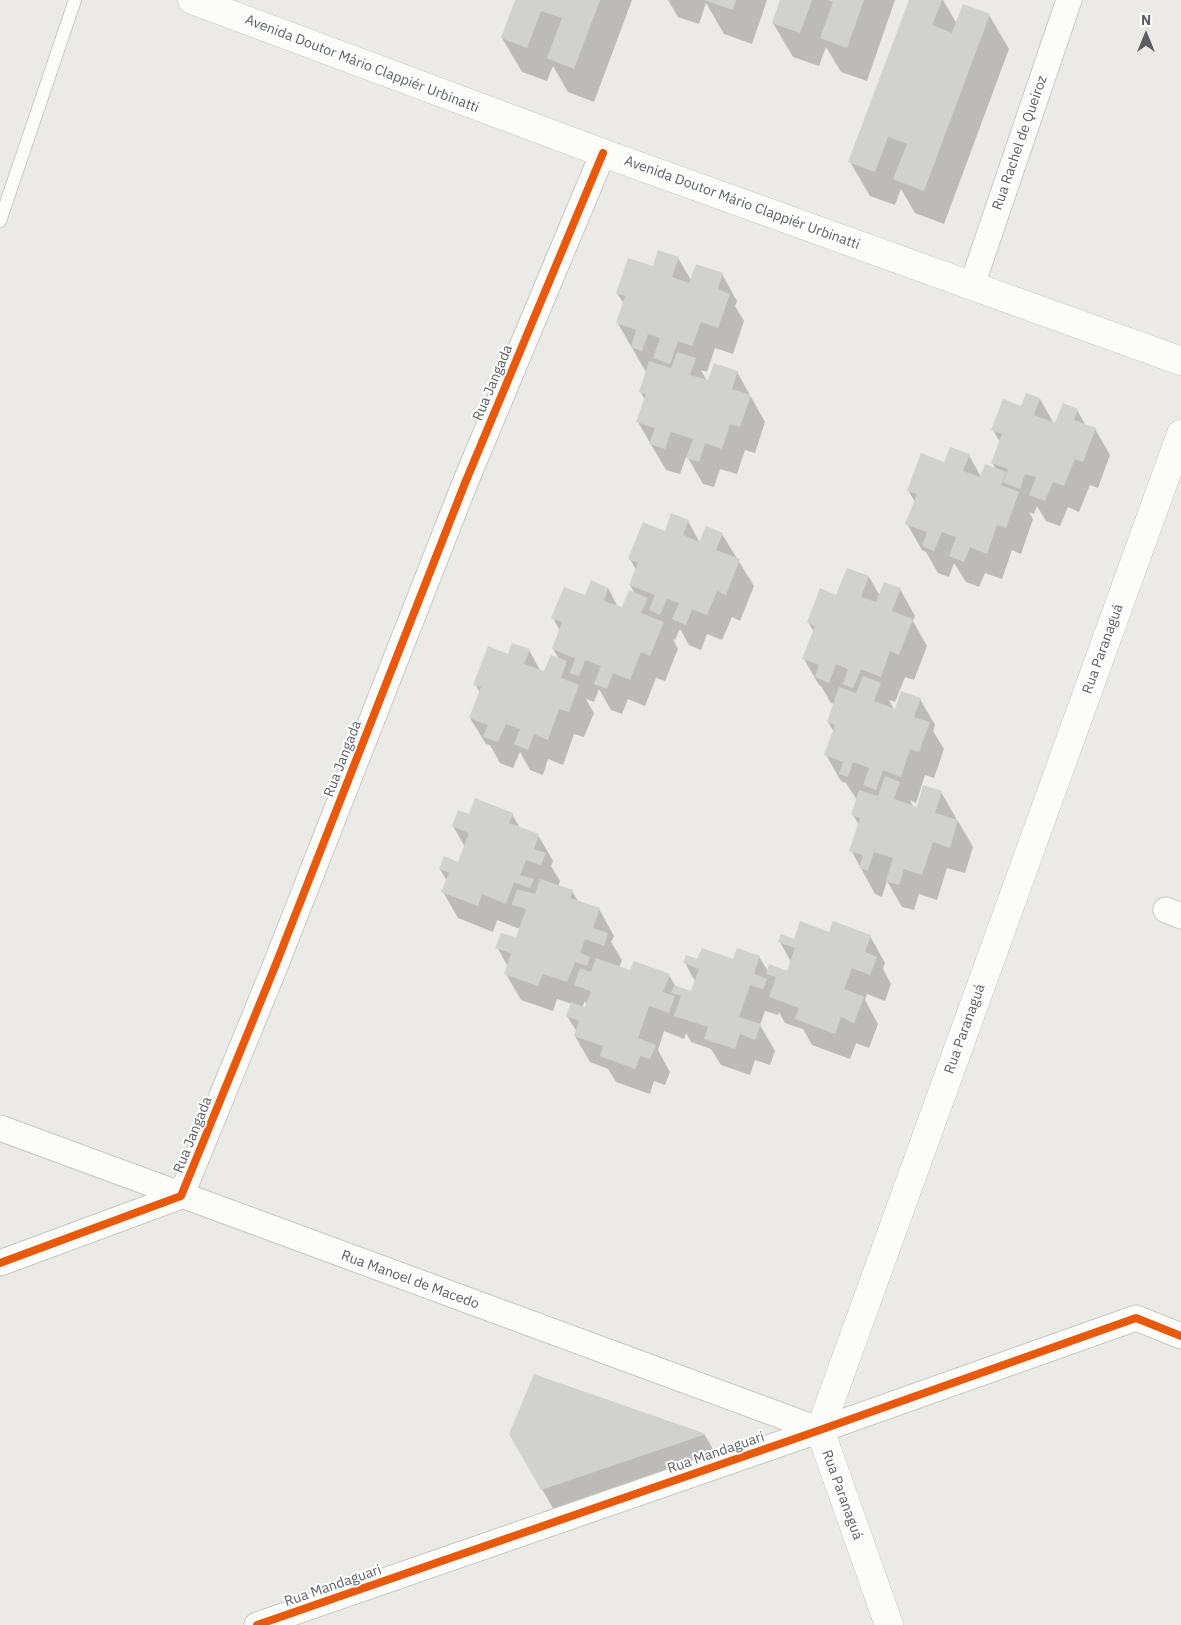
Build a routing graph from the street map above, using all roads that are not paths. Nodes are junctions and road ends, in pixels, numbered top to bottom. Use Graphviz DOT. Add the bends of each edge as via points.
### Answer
graph roads {
  1 [pos="75,0"];
  2 [pos="192,0"];
  3 [pos="1069,0"];
  4 [pos="603,153"];
  5 [pos="0,221"];
  6 [pos="972,285"];
  7 [pos="1181,361"];
  8 [pos="1181,434"];
  9 [pos="0,1128"];
  10 [pos="181,1196"];
  11 [pos="0,1263"];
  12 [pos="1181,1336"];
  13 [pos="820,1430"];
  14 [pos="257,1625"];
  15 [pos="889,1625"];
  1 -- 5 [label="lane"];
  2 -- 4 [label="main road, Avenida Doutor Mário Clappiér Urbinatti"];
  3 -- 6 [label="street, Rua Rachel de Queiroz"];
  4 -- 6 [label="main road, Avenida Doutor Mário Clappiér Urbinatti"];
  4 -- 10 [label="street, Rua Jangada" via="461,492 274,969"];
  6 -- 7 [label="main road, Avenida Doutor Mário Clappiér Urbinatti"];
  8 -- 13 [label="main road, Rua Paranaguá"];
  9 -- 10 [label="street, Rua Manoel de Macedo"];
  10 -- 11 [label="street"];
  10 -- 13 [label="street, Rua Manoel de Macedo"];
  12 -- 13 [label="street, Rua Mandaguari" via="1136,1318"];
  13 -- 14 [label="street, Rua Mandaguari"];
  13 -- 15 [label="main road, Rua Paranaguá"];
}
